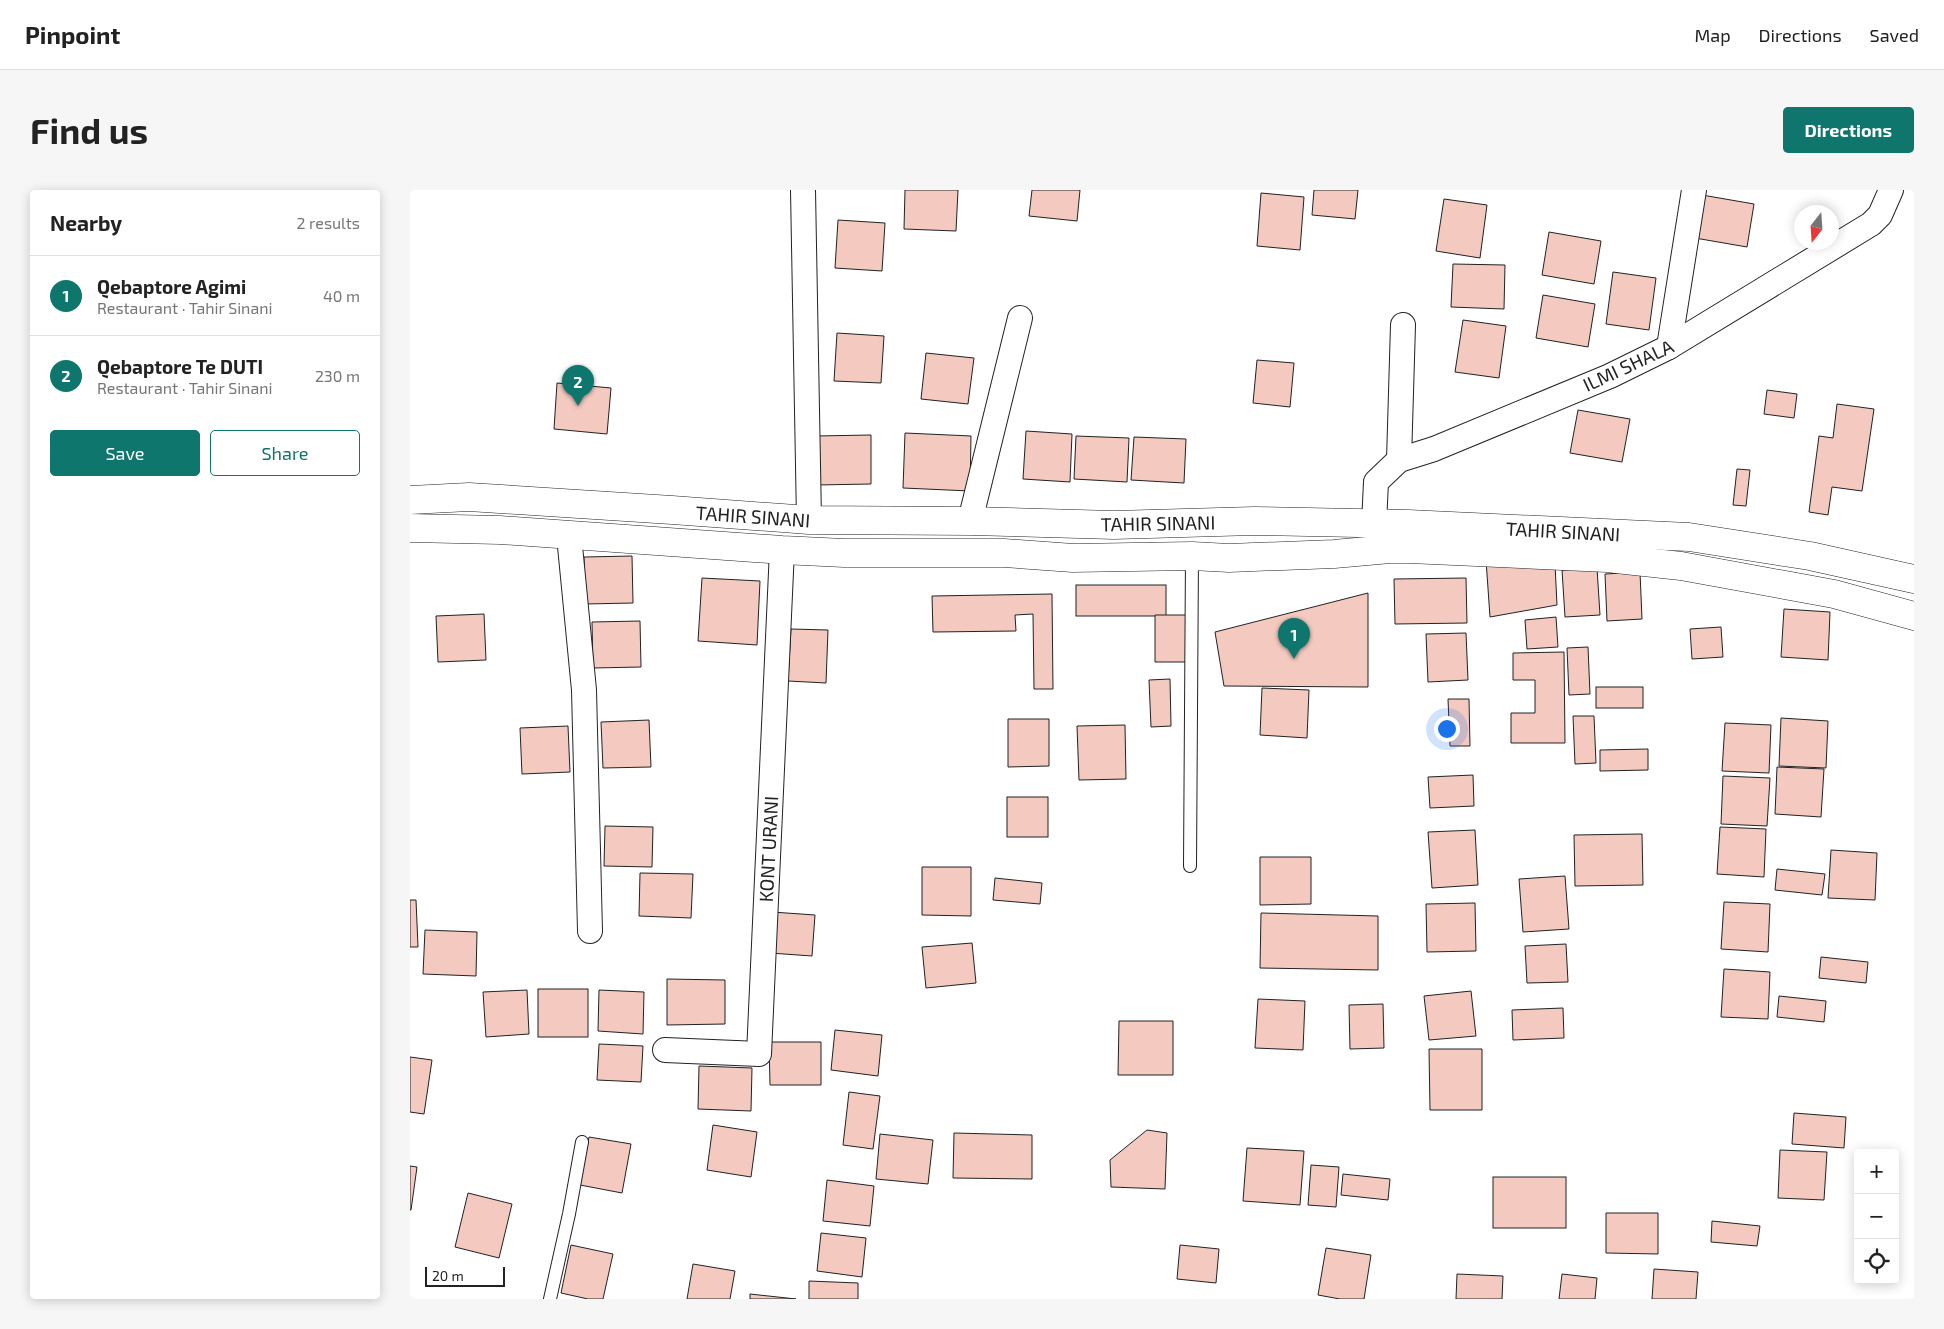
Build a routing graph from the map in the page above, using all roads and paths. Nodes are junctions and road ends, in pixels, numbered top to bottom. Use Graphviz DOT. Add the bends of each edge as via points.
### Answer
graph roads {
  1 [pos="803,190"];
  2 [pos="1694,190"];
  3 [pos="1891,190"];
  4 [pos="1020,318"];
  5 [pos="1403,325"];
  6 [pos="1669,347"];
  7 [pos="1399,460"];
  8 [pos="410,500"];
  9 [pos="809,520"];
  10 [pos="970,521"];
  11 [pos="1374,524"];
  12 [pos="410,528"];
  13 [pos="568,536"];
  14 [pos="782,550"];
  15 [pos="1192,556"];
  16 [pos="1908,578"];
  17 [pos="1909,614"];
  18 [pos="1190,866"];
  19 [pos="590,931"];
  20 [pos="665,1050"];
  21 [pos="582,1142"];
  22 [pos="550,1299"];
  1 -- 9 [label="street"];
  2 -- 6 [label="street"];
  3 -- 6 [label="street, ILMI SHALA" via="1880,215 1871,224"];
  4 -- 10 [label="street"];
  5 -- 7 [label="street"];
  6 -- 7 [label="street, ILMI SHALA" via="1610,376"];
  7 -- 11 [label="street, ILMI SHALA" via="1376,482"];
  8 -- 9 [label="main road, TAHIR SINANI" via="469,497"];
  9 -- 10 [label="main road, TAHIR SINANI"];
  10 -- 11 [label="main road, TAHIR SINANI"];
  11 -- 16 [label="main road, TAHIR SINANI" via="1689,537 1810,556"];
  12 -- 13 [label="main road, TAHIR SINANI" via="500,530"];
  13 -- 14 [label="main road, TAHIR SINANI"];
  13 -- 19 [label="street" via="584,690"];
  14 -- 15 [label="main road, TAHIR SINANI" via="1004,553 1073,558"];
  14 -- 20 [label="street, KONT URANI" via="759,1054"];
  15 -- 17 [label="main road, TAHIR SINANI" via="1325,555 1390,549 1607,558 1682,566 1782,584"];
  15 -- 18 [label="lane"];
  21 -- 22 [label="lane"];
}
